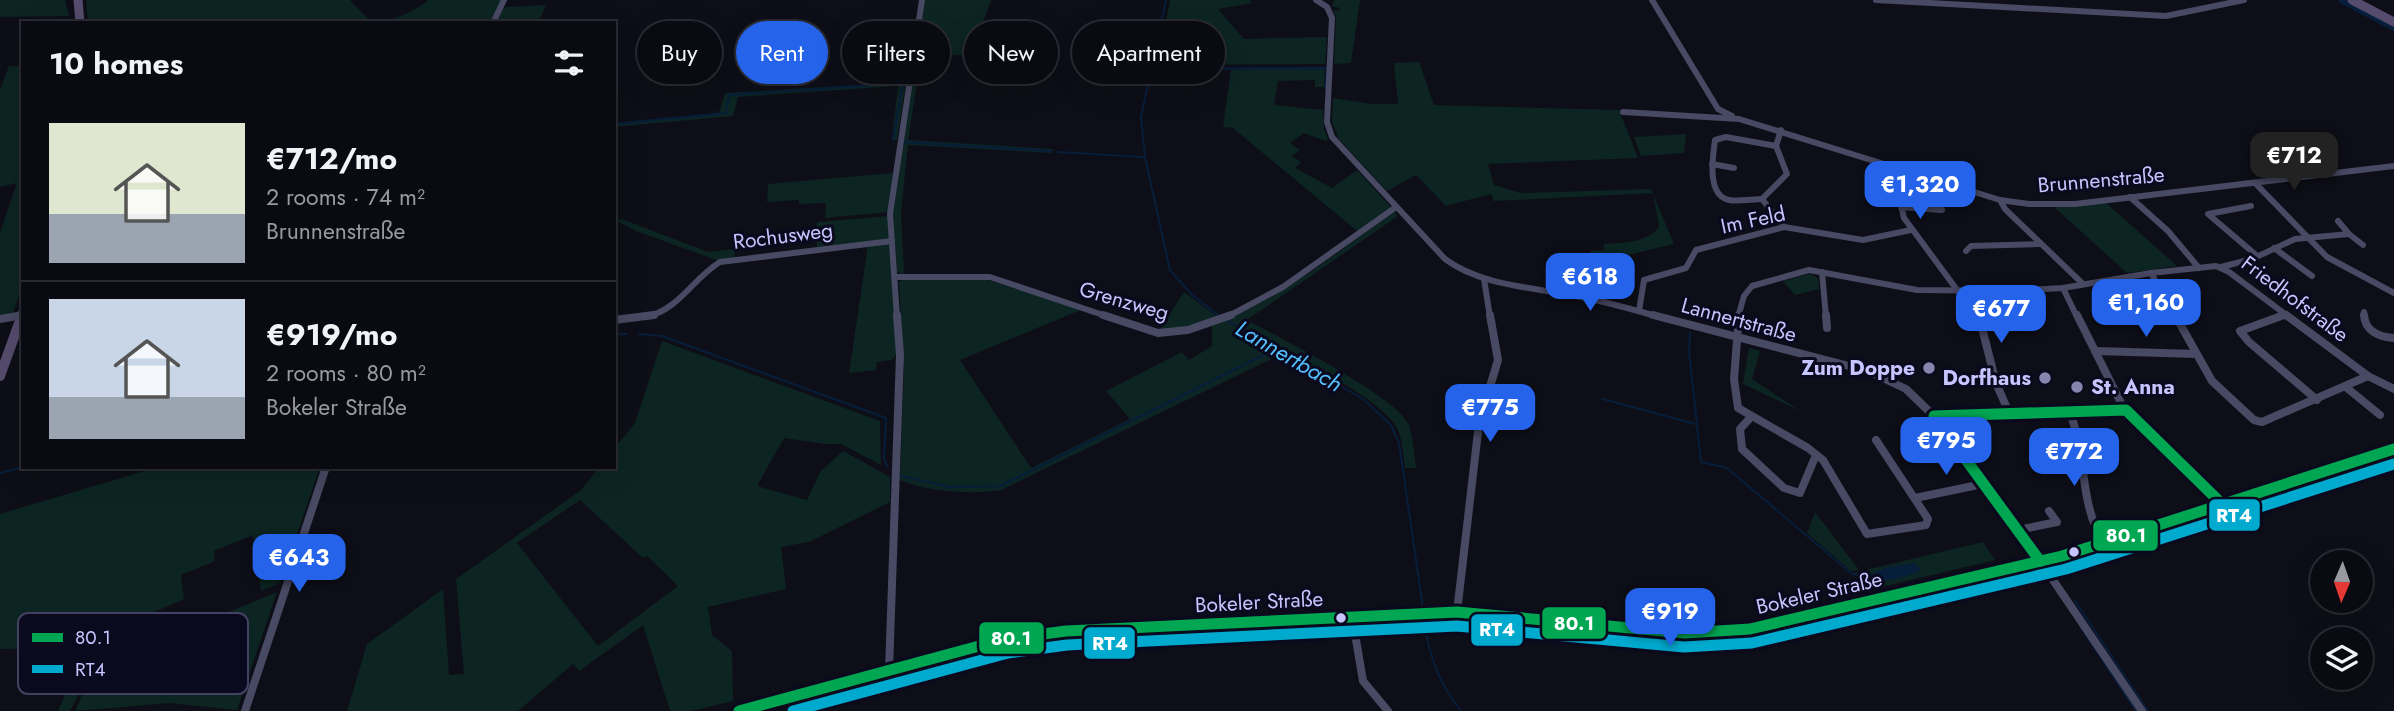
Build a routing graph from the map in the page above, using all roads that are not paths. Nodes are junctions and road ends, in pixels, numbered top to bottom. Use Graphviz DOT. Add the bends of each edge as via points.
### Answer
graph roads {
  1 [pos="78,0"];
  2 [pos="504,0"];
  3 [pos="922,0"];
  4 [pos="1316,0"];
  5 [pos="1332,0"];
  6 [pos="1652,0"];
  7 [pos="1876,0"];
  8 [pos="2244,0"];
  9 [pos="2352,0"];
  10 [pos="1327,7"];
  11 [pos="80,21"];
  12 [pos="494,21"];
  13 [pos="2394,22"];
  14 [pos="1623,112"];
  15 [pos="1717,112"];
  16 [pos="1781,130"];
  17 [pos="1776,146"];
  18 [pos="1712,164"];
  19 [pos="2394,166"];
  20 [pos="1734,169"];
  21 [pos="1903,170"];
  22 [pos="2255,183"];
  23 [pos="2130,197"];
  24 [pos="1762,199"];
  25 [pos="2000,200"];
  26 [pos="2251,206"];
  27 [pos="1396,207"];
  28 [pos="1901,207"];
  29 [pos="1942,210"];
  30 [pos="2338,221"];
  31 [pos="1783,228"];
  32 [pos="1911,230"];
  33 [pos="2349,234"];
  34 [pos="2306,237"];
  35 [pos="892,241"];
  36 [pos="2041,244"];
  37 [pos="2363,245"];
  38 [pos="2273,248"];
  39 [pos="1966,251"];
  40 [pos="2256,255"];
  41 [pos="2221,267"];
  42 [pos="2199,268"];
  43 [pos="1822,272"];
  44 [pos="2151,273"];
  45 [pos="2312,276"];
  46 [pos="895,277"];
  47 [pos="1484,279"];
  48 [pos="2083,284"];
  49 [pos="2063,288"];
  50 [pos="1962,291"];
  51 [pos="2394,293"];
  52 [pos="1639,311"];
  53 [pos="2364,312"];
  54 [pos="21,314"];
  55 [pos="2286,314"];
  56 [pos="21,318"];
  57 [pos="0,319"];
  58 [pos="616,320"];
  59 [pos="1827,328"];
  60 [pos="1736,338"];
  61 [pos="2394,338"];
  62 [pos="2095,351"];
  63 [pos="2196,354"];
  64 [pos="0,376"];
  65 [pos="2368,376"];
  66 [pos="2347,388"];
  67 [pos="2394,388"];
  68 [pos="2317,400"];
  69 [pos="2126,411"];
  70 [pos="2070,413"];
  71 [pos="2010,415"];
  72 [pos="2381,415"];
  73 [pos="1934,416"];
  74 [pos="1751,417"];
  75 [pos="1876,440"];
  76 [pos="2394,449"];
  77 [pos="1816,455"];
  78 [pos="325,469"];
  79 [pos="1983,484"];
  80 [pos="1915,498"];
  81 [pos="2223,505"];
  82 [pos="2049,511"];
  83 [pos="2018,530"];
  84 [pos="2104,543"];
  85 [pos="2040,561"];
  86 [pos="1457,612"];
  87 [pos="1352,616"];
  88 [pos="889,670"];
  89 [pos="245,711"];
  90 [pos="739,711"];
  91 [pos="1388,711"];
  92 [pos="2142,711"];
  1 -- 11 [label="main road"];
  2 -- 12 [label="street"];
  3 -- 35 [label="street" via="897,161"];
  4 -- 10 [label="street"];
  5 -- 10 [label="street"];
  6 -- 15 [label="street"];
  7 -- 8 [label="street" via="2166,16"];
  9 -- 13 [label="main road"];
  10 -- 27 [label="street, Lannertstraße" via="1332,24 1329,129"];
  14 -- 15 [label="street, Brunnenstraße"];
  15 -- 16 [label="street, Brunnenstraße"];
  16 -- 17 [label="street"];
  16 -- 21 [label="street, Brunnenstraße"];
  17 -- 18 [label="street" via="1726,137 1715,140"];
  17 -- 24 [label="street" via="1787,174"];
  18 -- 20 [label="street"];
  18 -- 24 [label="street" via="1711,172 1724,198"];
  19 -- 22 [label="street, Brunnenstraße"];
  21 -- 25 [label="street, Brunnenstraße"];
  21 -- 28 [label="street" via="1898,194"];
  22 -- 23 [label="street, Brunnenstraße"];
  22 -- 34 [label="street"];
  23 -- 25 [label="street, Brunnenstraße" via="2050,205"];
  23 -- 42 [label="street" via="2168,231"];
  24 -- 31 [label="street"];
  25 -- 36 [label="street"];
  26 -- 40 [label="street" via="2208,214"];
  27 -- 46 [label="street, Grenzweg" via="1257,302 1174,334 1158,333 989,277"];
  27 -- 47 [label="street, Lannertstraße" via="1445,259"];
  28 -- 29 [label="street"];
  28 -- 32 [label="street"];
  30 -- 33 [label="street"];
  31 -- 32 [label="street, Im Feld" via="1863,240"];
  31 -- 52 [label="street, Im Feld" via="1696,250 1686,268 1644,280"];
  32 -- 50 [label="street"];
  33 -- 34 [label="street"];
  33 -- 37 [label="street"];
  34 -- 38 [label="street"];
  34 -- 51 [label="street" via="2332,261"];
  35 -- 46 [label="street"];
  35 -- 58 [label="street, Rochusweg" via="720,262 707,269 669,309"];
  36 -- 39 [label="street" via="1971,246"];
  36 -- 48 [label="street"];
  38 -- 40 [label="street"];
  38 -- 45 [label="street"];
  40 -- 41 [label="street"];
  41 -- 42 [label="street, Friedhofstraße"];
  41 -- 55 [label="street, Friedhofstraße"];
  42 -- 44 [label="street, Friedhofstraße"];
  43 -- 50 [label="street, Friedhofstraße" via="1917,290"];
  43 -- 59 [label="street"];
  43 -- 60 [label="street, Friedhofstraße" via="1797,272 1752,286 1739,309"];
  44 -- 48 [label="street, Friedhofstraße"];
  44 -- 63 [label="street"];
  46 -- 88 [label="street" via="900,355"];
  47 -- 52 [label="street, Lannertstraße"];
  47 -- 86 [label="street" via="1498,360 1479,423"];
  48 -- 49 [label="street, Friedhofstraße"];
  49 -- 50 [label="street, Friedhofstraße"];
  49 -- 62 [label="street"];
  50 -- 71 [label="street" via="1980,320 1996,383"];
  52 -- 60 [label="street, Lannertstraße"];
  53 -- 61 [label="street" via="2365,325 2382,338"];
  54 -- 57 [label="street, bridge"];
  55 -- 65 [label="street, Friedhofstraße"];
  55 -- 68 [label="street" via="2240,331"];
  56 -- 64 [label="main road"];
  60 -- 73 [label="street, Lannertstraße" via="1885,377 1911,393"];
  60 -- 74 [label="street, Friedhofstraße" via="1736,404"];
  62 -- 63 [label="street"];
  62 -- 69 [label="street"];
  63 -- 68 [label="street" via="2212,381 2254,420 2262,422"];
  65 -- 66 [label="street"];
  65 -- 67 [label="street, Friedhofstraße"];
  66 -- 68 [label="street"];
  66 -- 72 [label="street"];
  69 -- 70 [label="street"];
  69 -- 81 [label="street"];
  70 -- 71 [label="street"];
  70 -- 84 [label="street" via="2085,463 2092,526"];
  71 -- 73 [label="street"];
  73 -- 79 [label="street, Lannertstraße"];
  74 -- 77 [label="street"];
  74 -- 77 [label="street" via="1740,429 1742,449 1783,488 1800,493"];
  75 -- 80 [label="street"];
  76 -- 81 [label="main road, Bokeler Straße"];
  77 -- 80 [label="street" via="1867,534 1926,525 1928,519"];
  78 -- 89 [label="street"];
  79 -- 80 [label="street"];
  79 -- 83 [label="street, Lannertstraße"];
  81 -- 84 [label="main road, Bokeler Straße"];
  82 -- 83 [label="street" via="2057,522"];
  83 -- 85 [label="street, Lannertstraße"];
  84 -- 85 [label="main road, Bokeler Straße"];
  85 -- 86 [label="main road, Bokeler Straße" via="1763,626 1719,632 1685,633"];
  85 -- 92 [label="street, Lannertstraße"];
  86 -- 87 [label="main road, Bokeler Straße"];
  87 -- 88 [label="main road, Bokeler Straße" via="1027,635"];
  87 -- 91 [label="street" via="1363,681"];
  88 -- 90 [label="main road, Bokeler Straße"];
}
